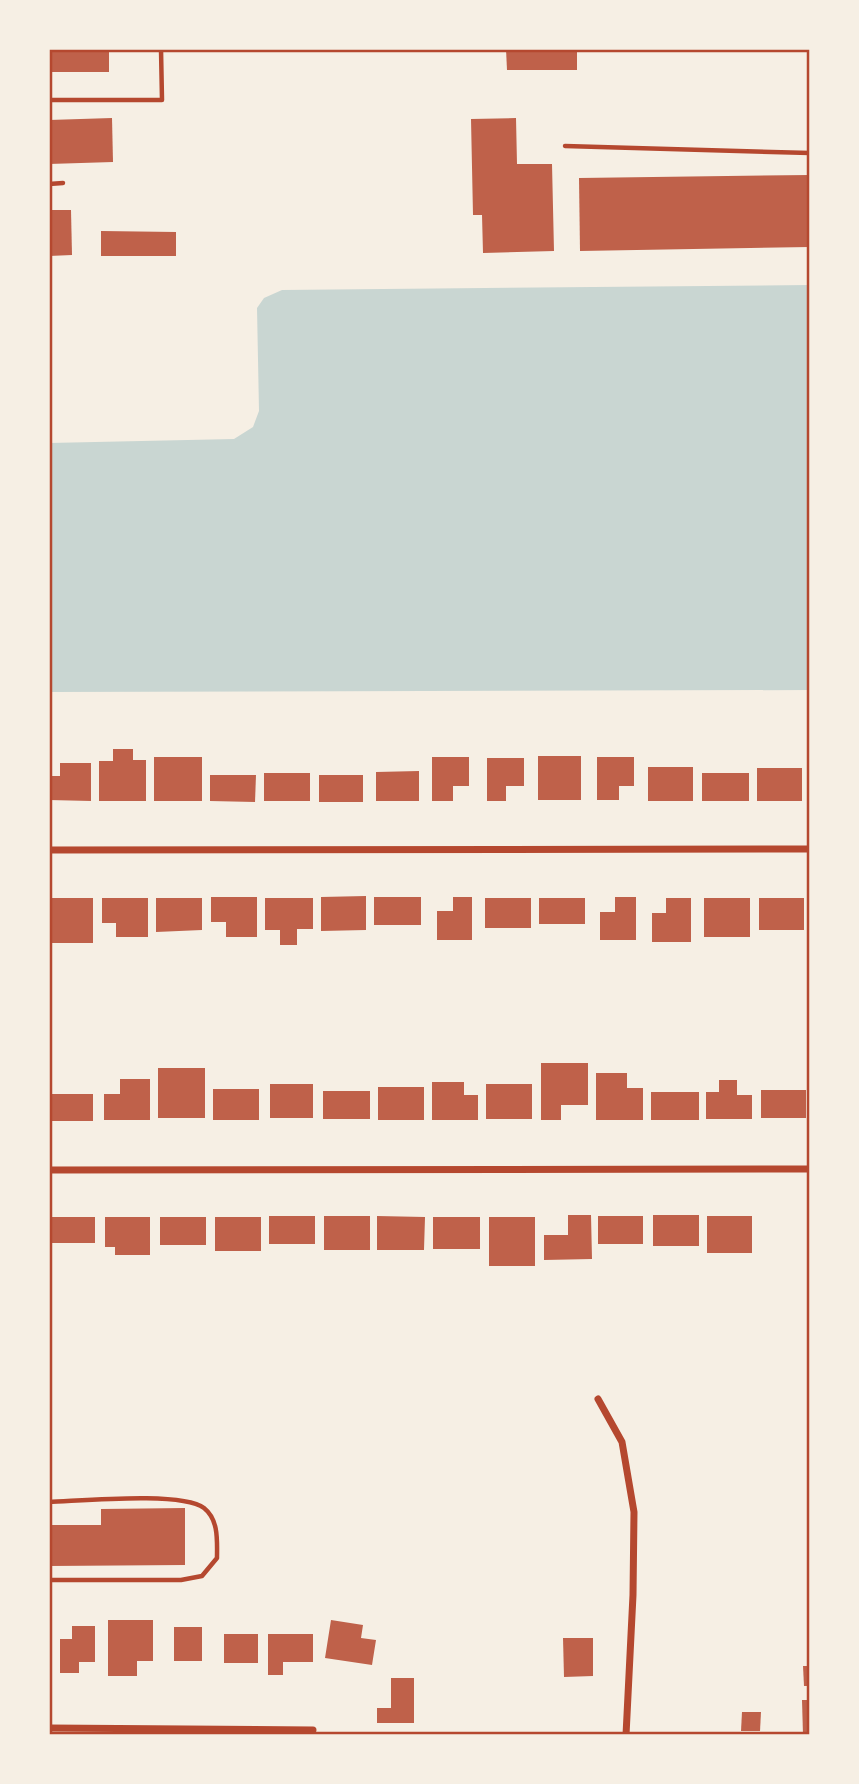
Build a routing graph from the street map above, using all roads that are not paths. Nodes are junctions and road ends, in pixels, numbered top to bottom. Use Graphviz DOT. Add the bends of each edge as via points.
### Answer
graph roads {
  1 [pos="161,49"];
  2 [pos="49,100"];
  3 [pos="565,146"];
  4 [pos="810,153"];
  5 [pos="62,183"];
  6 [pos="49,184"];
  7 [pos="810,849"];
  8 [pos="49,850"];
  9 [pos="810,1169"];
  10 [pos="49,1170"];
  11 [pos="598,1399"];
  12 [pos="49,1502"];
  13 [pos="49,1580"];
  14 [pos="49,1728"];
  15 [pos="313,1730"];
  16 [pos="626,1735"];
  1 -- 2 [label="lane" via="162,100"];
  3 -- 4 [label="lane"];
  5 -- 6 [label="lane"];
  7 -- 8 [label="street"];
  9 -- 10 [label="street"];
  11 -- 16 [label="street" via="622,1442 634,1512"];
  12 -- 13 [label="lane" via="175,1499 204,1508 217,1529 217,1558 202,1576 181,1580"];
  14 -- 15 [label="street"];
}
